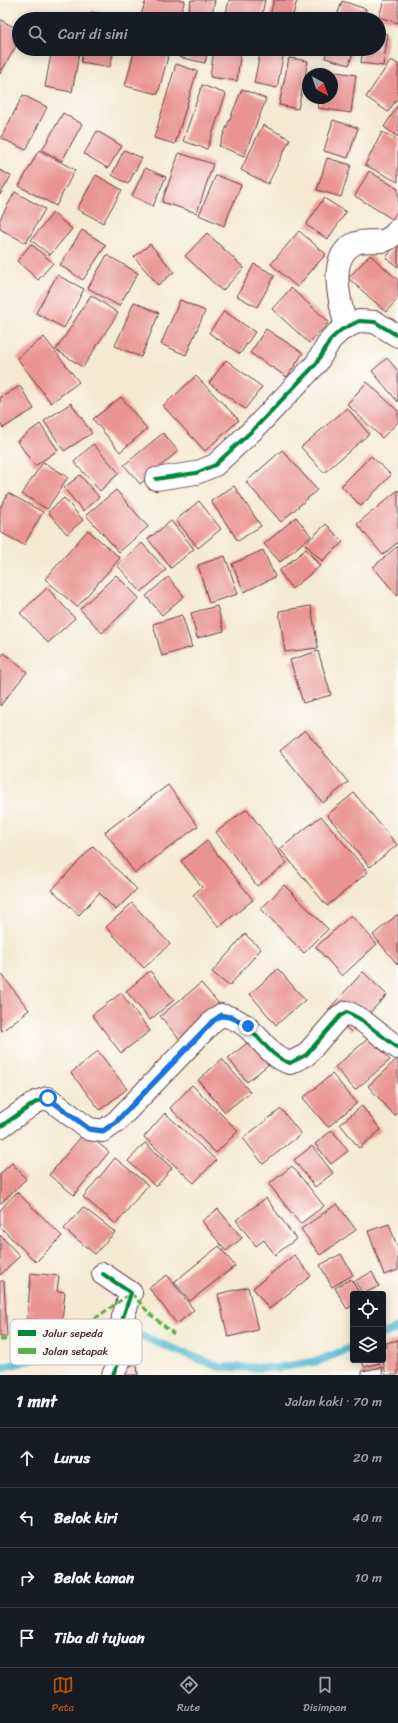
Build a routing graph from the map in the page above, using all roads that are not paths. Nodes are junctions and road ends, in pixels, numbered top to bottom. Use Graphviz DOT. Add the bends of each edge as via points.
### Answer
graph roads {
  1 [pos="398,230"];
  2 [pos="346,328"];
  3 [pos="398,336"];
  4 [pos="156,479"];
  5 [pos="398,1048"];
  6 [pos="0,1126"];
  7 [pos="103,1274"];
  8 [pos="123,1319"];
  1 -- 2 [label="street" via="383,242 357,243 346,250 338,265 338,294"];
  2 -- 3 [label="street" via="359,321 375,322"];
  2 -- 4 [label="street" via="331,339 316,364 255,428 215,465 196,473"];
  5 -- 6 [label="street" via="347,1012 340,1016 306,1055 290,1063 282,1061 248,1026 232,1017 221,1016 213,1021 116,1122 103,1131 89,1129 48,1098 36,1102"];
  7 -- 8 [label="street" via="131,1293"];
}
